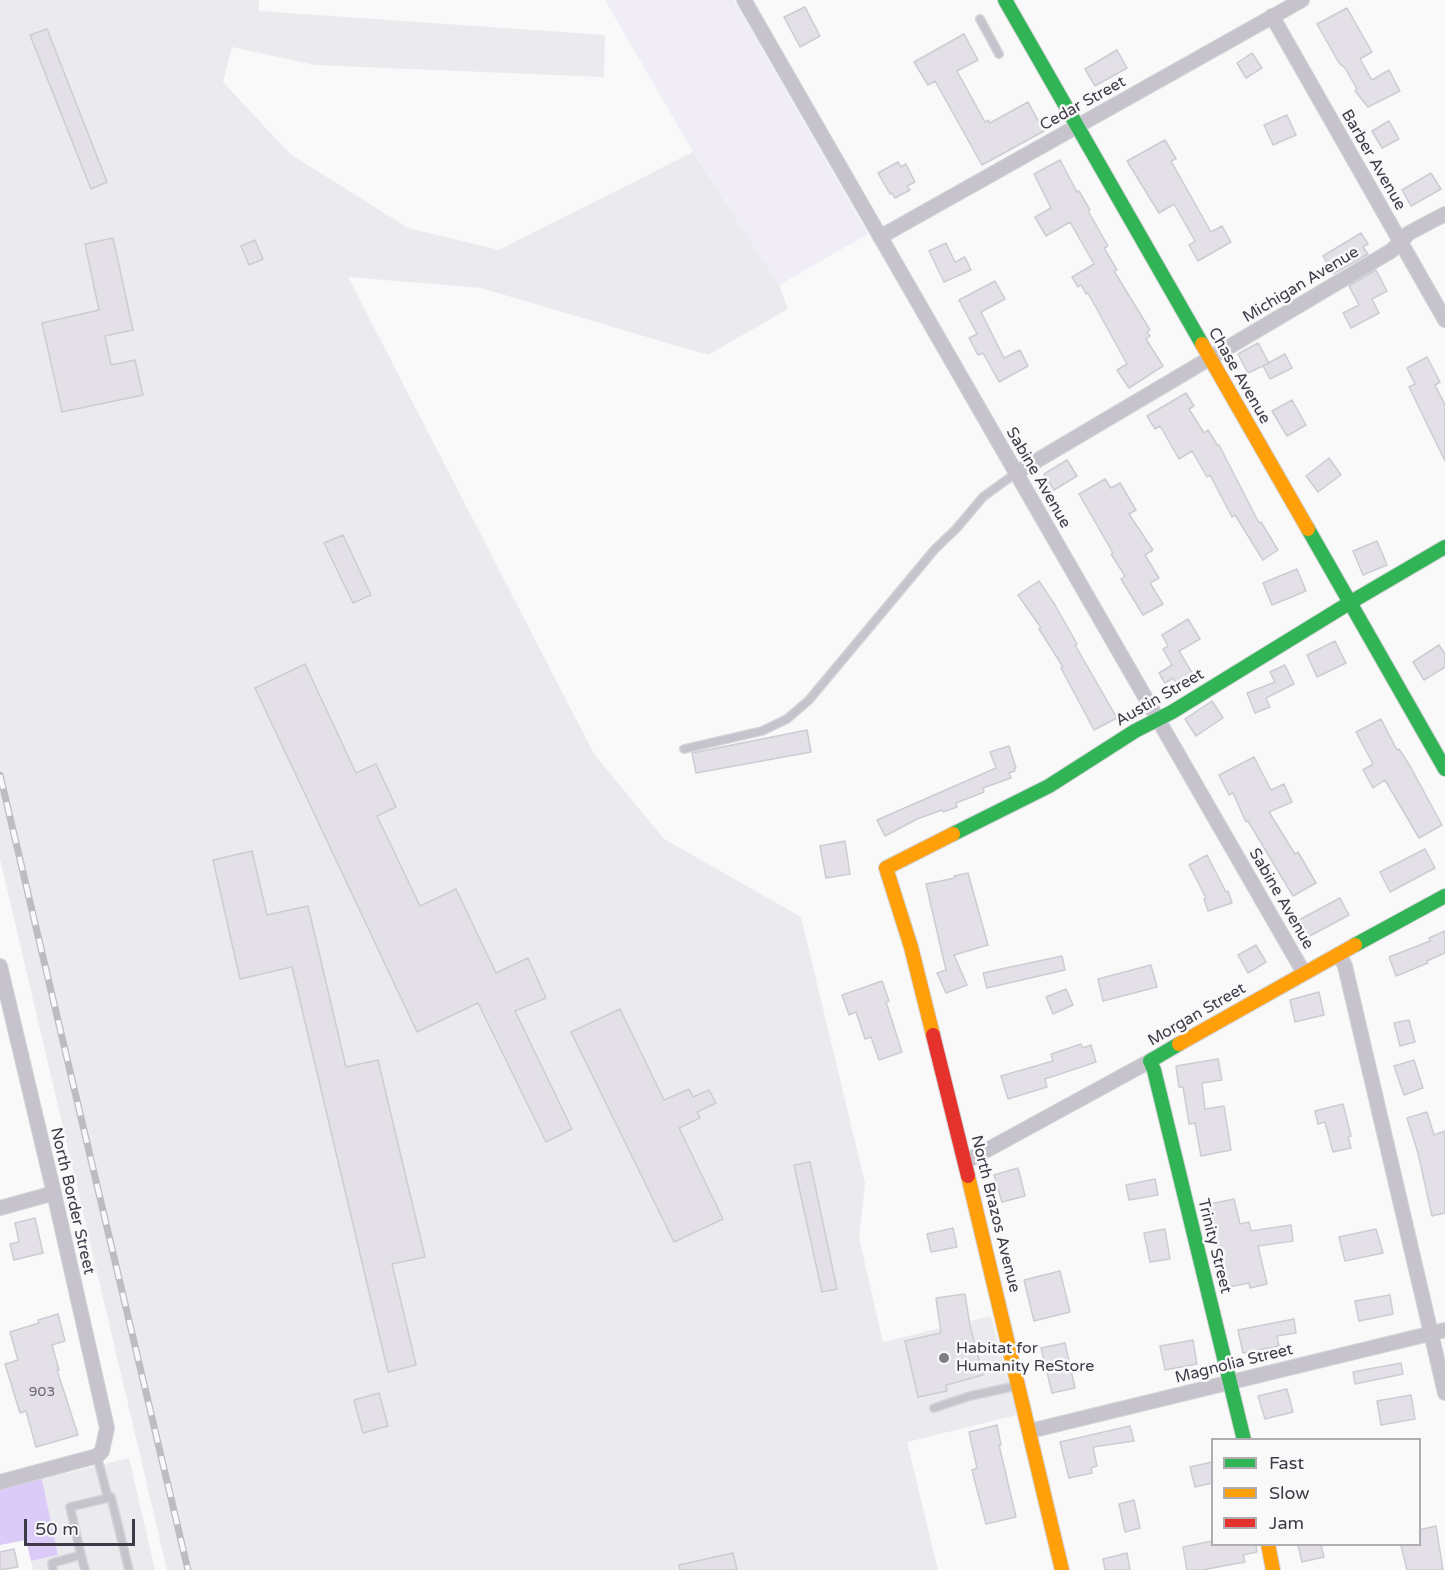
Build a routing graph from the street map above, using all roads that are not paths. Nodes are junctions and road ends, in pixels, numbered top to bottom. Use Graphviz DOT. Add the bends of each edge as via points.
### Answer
graph roads {
  1 [pos="744,0"];
  2 [pos="1005,0"];
  3 [pos="1302,0"];
  4 [pos="1272,16"];
  5 [pos="980,19"];
  6 [pos="999,54"];
  7 [pos="1077,127"];
  8 [pos="1445,213"];
  9 [pos="880,237"];
  10 [pos="1401,242"];
  11 [pos="1445,320"];
  12 [pos="1209,358"];
  13 [pos="1016,473"];
  14 [pos="1445,547"];
  15 [pos="1351,602"];
  16 [pos="1157,718"];
  17 [pos="684,749"];
  18 [pos="1445,769"];
  19 [pos="886,868"];
  20 [pos="1445,896"];
  21 [pos="1339,954"];
  22 [pos="0,968"];
  23 [pos="1304,973"];
  24 [pos="1150,1062"];
  25 [pos="965,1162"];
  26 [pos="54,1193"];
  27 [pos="0,1208"];
  28 [pos="1438,1332"];
  29 [pos="1230,1381"];
  30 [pos="1019,1385"];
  31 [pos="1445,1393"];
  32 [pos="934,1408"];
  33 [pos="1030,1431"];
  34 [pos="1244,1438"];
  35 [pos="97,1456"];
  36 [pos="0,1482"];
  37 [pos="108,1498"];
  38 [pos="1268,1546"];
  39 [pos="81,1555"];
  40 [pos="53,1570"];
  41 [pos="85,1570"];
  42 [pos="129,1570"];
  43 [pos="1062,1570"];
  44 [pos="1273,1570"];
  1 -- 9 [label="street, Sabine Avenue"];
  2 -- 7 [label="street, Chase Avenue"];
  3 -- 4 [label="street, Cedar Street"];
  4 -- 7 [label="street, Cedar Street"];
  4 -- 10 [label="street, Barber Avenue"];
  5 -- 6 [label="lane"];
  7 -- 9 [label="street, Cedar Street"];
  7 -- 12 [label="street, Chase Avenue"];
  8 -- 10 [label="street, Michigan Avenue" via="1409,233"];
  9 -- 13 [label="street, Sabine Avenue"];
  10 -- 11 [label="street, Barber Avenue"];
  10 -- 12 [label="street, Michigan Avenue"];
  12 -- 13 [label="street, Michigan Avenue"];
  12 -- 15 [label="street, Chase Avenue"];
  13 -- 16 [label="street, Sabine Avenue"];
  13 -- 17 [label="lane" via="983,497 809,699 787,719 762,731"];
  14 -- 15 [label="street, Austin Street"];
  15 -- 16 [label="street, Austin Street"];
  15 -- 18 [label="street, Chase Avenue"];
  16 -- 19 [label="street, Austin Street" via="1049,786"];
  16 -- 23 [label="street, Sabine Avenue"];
  19 -- 25 [label="street, North Brazos Avenue" via="911,947"];
  20 -- 21 [label="street, Morgan Street"];
  21 -- 23 [label="street, Morgan Street"];
  21 -- 28 [label="street, Sabine Avenue"];
  22 -- 26 [label="street, North Border Street"];
  23 -- 24 [label="street, Morgan Street"];
  24 -- 25 [label="street, Morgan Street"];
  24 -- 29 [label="street, Trinity Street"];
  25 -- 30 [label="street, North Brazos Avenue"];
  26 -- 27 [label="street"];
  26 -- 35 [label="street, North Border Street" via="107,1428 105,1443"];
  28 -- 29 [label="street, Magnolia Street"];
  28 -- 31 [label="street, Sabine Avenue"];
  29 -- 33 [label="street, Magnolia Street"];
  29 -- 34 [label="street, Trinity Street"];
  30 -- 32 [label="lane"];
  30 -- 33 [label="street, North Brazos Avenue"];
  33 -- 43 [label="street, North Brazos Avenue"];
  35 -- 36 [label="street"];
  35 -- 37 [label="lane"];
  37 -- 39 [label="lane" via="70,1507"];
  37 -- 42 [label="lane" via="111,1497"];
  38 -- 44 [label="street"];
  39 -- 40 [label="lane" via="52,1563"];
  39 -- 41 [label="lane"];
}
